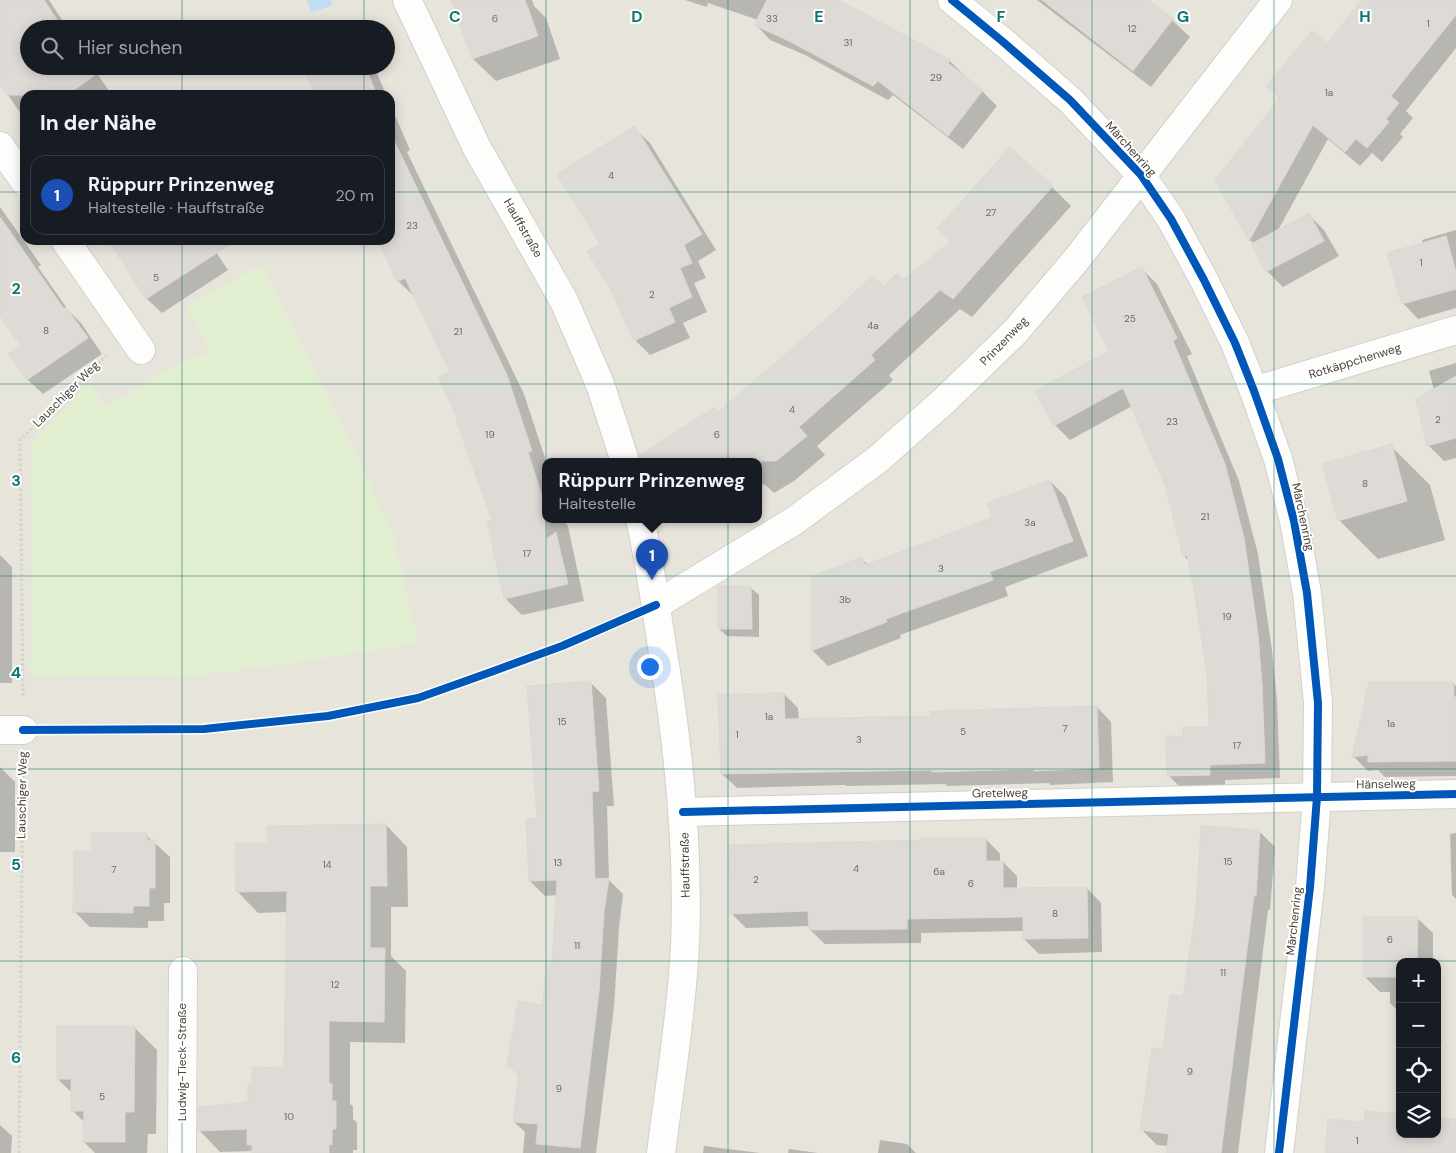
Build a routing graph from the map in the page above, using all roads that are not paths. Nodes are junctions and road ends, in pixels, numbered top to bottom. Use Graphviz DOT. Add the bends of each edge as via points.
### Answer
graph roads {
  1 [pos="407,0"];
  2 [pos="952,0"];
  3 [pos="1278,0"];
  4 [pos="0,146"];
  5 [pos="20,175"];
  6 [pos="1141,175"];
  7 [pos="68,245"];
  8 [pos="1456,330"];
  9 [pos="135,341"];
  10 [pos="1254,391"];
  11 [pos="624,458"];
  12 [pos="641,523"];
  13 [pos="656,605"];
  14 [pos="1456,794"];
  15 [pos="1316,797"];
  16 [pos="684,812"];
  17 [pos="183,972"];
  18 [pos="182,1153"];
  19 [pos="661,1153"];
  20 [pos="1279,1153"];
  1 -- 11 [label="street, Hauffstraße" via="477,148 564,301 600,384"];
  2 -- 6 [label="street, Märchenring" via="1070,100"];
  3 -- 6 [label="street, Prinzenweg"];
  4 -- 5 [label="street"];
  6 -- 10 [label="street, Märchenring" via="1172,220 1204,280"];
  6 -- 13 [label="street, Prinzenweg" via="1076,260 1015,332 940,405 877,460 794,521"];
  7 -- 9 [label="street"];
  8 -- 10 [label="street, Rotkäppchenweg"];
  10 -- 15 [label="street, Märchenring" via="1278,459 1294,521 1307,593 1318,703"];
  12 -- 13 [label="street, Hauffstraße"];
  13 -- 16 [label="street, Hauffstraße" via="674,716"];
  14 -- 15 [label="street, Hänselweg"];
  15 -- 16 [label="street, Gretelweg"];
  15 -- 20 [label="street, Märchenring" via="1310,887"];
  16 -- 19 [label="street, Hauffstraße" via="685,946"];
  17 -- 18 [label="street, Ludwig-Tieck-Straße"];
}
